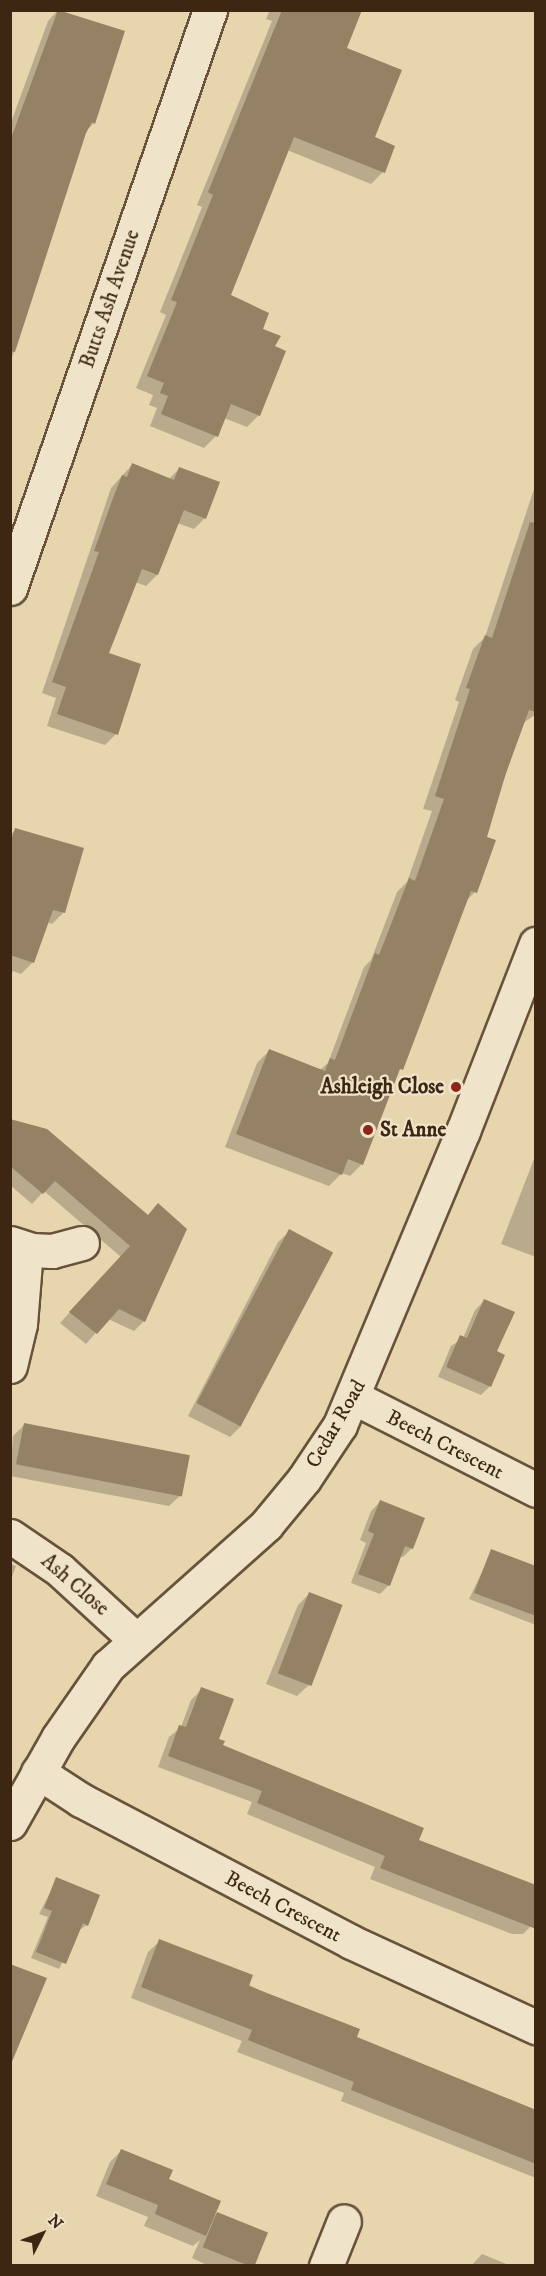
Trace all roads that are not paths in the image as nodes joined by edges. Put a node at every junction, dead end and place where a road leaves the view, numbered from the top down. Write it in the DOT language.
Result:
graph roads {
  1 [pos="210,10"];
  2 [pos="10,588"];
  3 [pos="536,944"];
  4 [pos="82,1243"];
  5 [pos="18,1246"];
  6 [pos="10,1366"];
  7 [pos="355,1398"];
  8 [pos="536,1490"];
  9 [pos="10,1536"];
  10 [pos="135,1639"];
  11 [pos="38,1772"];
  12 [pos="10,1823"];
  13 [pos="536,2027"];
  14 [pos="344,2221"];
  15 [pos="326,2265"];
  1 -- 2 [label="street, Butts Ash Avenue"];
  3 -- 7 [label="street, Cedar Road"];
  4 -- 5 [label="street"];
  5 -- 6 [label="street"];
  7 -- 8 [label="street, Beech Crescent"];
  7 -- 10 [label="street, Cedar Road"];
  9 -- 10 [label="street, Ash Close"];
  10 -- 11 [label="street, Cedar Road"];
  11 -- 12 [label="street, Cedar Road"];
  11 -- 13 [label="street, Beech Crescent"];
  14 -- 15 [label="street"];
}
